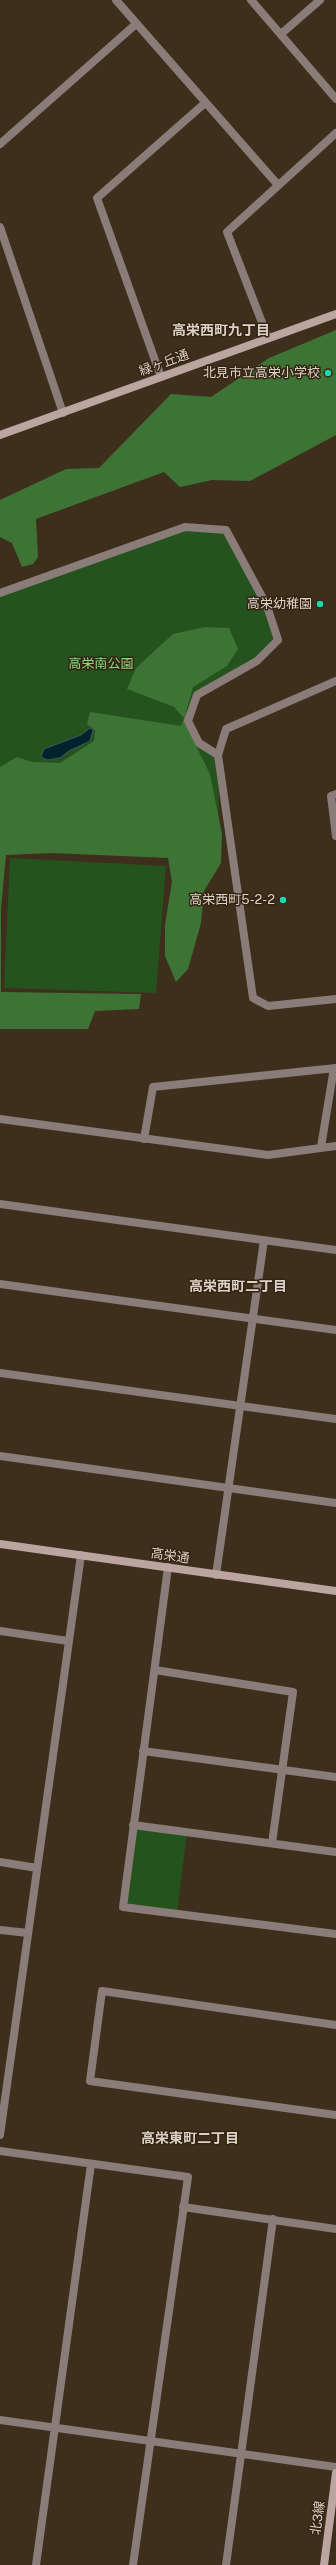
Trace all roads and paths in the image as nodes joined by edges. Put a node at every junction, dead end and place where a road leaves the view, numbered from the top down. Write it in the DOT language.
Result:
graph roads {
  1 [pos="116,0"];
  2 [pos="251,0"];
  3 [pos="320,0"];
  4 [pos="136,24"];
  5 [pos="281,34"];
  6 [pos="336,99"];
  7 [pos="205,104"];
  8 [pos="336,132"];
  9 [pos="0,144"];
  10 [pos="278,185"];
  11 [pos="0,227"];
  12 [pos="336,314"];
  13 [pos="268,338"];
  14 [pos="161,377"];
  15 [pos="63,413"];
  16 [pos="0,435"];
  17 [pos="0,593"];
  18 [pos="336,681"];
  19 [pos="218,754"];
  20 [pos="336,794"];
  21 [pos="336,836"];
  22 [pos="336,999"];
  23 [pos="335,1068"];
  24 [pos="0,1119"];
  25 [pos="144,1139"];
  26 [pos="336,1146"];
  27 [pos="322,1147"];
  28 [pos="0,1204"];
  29 [pos="264,1240"];
  30 [pos="336,1250"];
  31 [pos="0,1284"];
  32 [pos="253,1318"];
  33 [pos="336,1330"];
  34 [pos="0,1373"];
  35 [pos="241,1406"];
  36 [pos="336,1419"];
  37 [pos="0,1456"];
  38 [pos="230,1489"];
  39 [pos="336,1503"];
  40 [pos="0,1544"];
  41 [pos="81,1556"];
  42 [pos="168,1567"];
  43 [pos="216,1574"];
  44 [pos="336,1591"];
  45 [pos="0,1632"];
  46 [pos="68,1640"];
  47 [pos="155,1670"];
  48 [pos="144,1752"];
  49 [pos="281,1770"];
  50 [pos="336,1777"];
  51 [pos="133,1825"];
  52 [pos="272,1843"];
  53 [pos="336,1852"];
  54 [pos="0,1862"];
  55 [pos="37,1868"];
  56 [pos="0,1930"];
  57 [pos="28,1933"];
  58 [pos="336,1934"];
  59 [pos="336,2025"];
  60 [pos="336,2115"];
  61 [pos="0,2134"];
  62 [pos="0,2152"];
  63 [pos="90,2164"];
  64 [pos="183,2207"];
  65 [pos="273,2219"];
  66 [pos="336,2229"];
  67 [pos="0,2420"];
  68 [pos="55,2428"];
  69 [pos="151,2442"];
  70 [pos="241,2454"];
  71 [pos="336,2467"];
  72 [pos="336,2473"];
  73 [pos="36,2565"];
  74 [pos="133,2565"];
  75 [pos="226,2565"];
  76 [pos="324,2565"];
  1 -- 4 [label="street"];
  2 -- 5 [label="street"];
  3 -- 5 [label="street"];
  4 -- 7 [label="street"];
  4 -- 9 [label="street"];
  5 -- 6 [label="street"];
  7 -- 10 [label="street"];
  7 -- 14 [label="street"];
  8 -- 10 [label="street"];
  10 -- 13 [label="street"];
  11 -- 15 [label="street"];
  12 -- 13 [label="street, 緑ヶ丘通"];
  13 -- 14 [label="street, 緑ヶ丘通"];
  14 -- 15 [label="street, 緑ヶ丘通"];
  15 -- 16 [label="street, 緑ヶ丘通"];
  17 -- 19 [label="street"];
  18 -- 19 [label="street"];
  19 -- 22 [label="street"];
  20 -- 21 [label="street"];
  23 -- 25 [label="street"];
  23 -- 27 [label="street"];
  24 -- 25 [label="street"];
  25 -- 27 [label="street"];
  26 -- 27 [label="street"];
  28 -- 29 [label="street"];
  29 -- 30 [label="street"];
  29 -- 32 [label="street"];
  31 -- 32 [label="street"];
  32 -- 33 [label="street"];
  32 -- 35 [label="street"];
  34 -- 35 [label="street"];
  35 -- 36 [label="street"];
  35 -- 38 [label="street"];
  37 -- 38 [label="street"];
  38 -- 39 [label="street"];
  38 -- 43 [label="street"];
  40 -- 41 [label="street, 高栄通"];
  41 -- 42 [label="street, 高栄通"];
  41 -- 46 [label="street"];
  42 -- 43 [label="street, 高栄通"];
  42 -- 47 [label="street"];
  43 -- 44 [label="street, 高栄通"];
  45 -- 46 [label="street"];
  46 -- 55 [label="street"];
  47 -- 48 [label="street"];
  47 -- 49 [label="street"];
  48 -- 49 [label="street"];
  48 -- 51 [label="street"];
  49 -- 50 [label="street"];
  49 -- 52 [label="street"];
  51 -- 52 [label="street"];
  51 -- 58 [label="street"];
  52 -- 53 [label="street"];
  54 -- 55 [label="street"];
  55 -- 57 [label="street"];
  56 -- 57 [label="street"];
  57 -- 61 [label="street"];
  59 -- 60 [label="street"];
  62 -- 63 [label="street"];
  63 -- 64 [label="street"];
  63 -- 68 [label="street"];
  64 -- 65 [label="street"];
  64 -- 69 [label="street"];
  65 -- 66 [label="street"];
  65 -- 70 [label="street"];
  67 -- 68 [label="street"];
  68 -- 69 [label="street"];
  68 -- 73 [label="street"];
  69 -- 70 [label="street"];
  69 -- 74 [label="street"];
  70 -- 71 [label="street"];
  70 -- 75 [label="street"];
  72 -- 76 [label="street, 北3線"];
}
